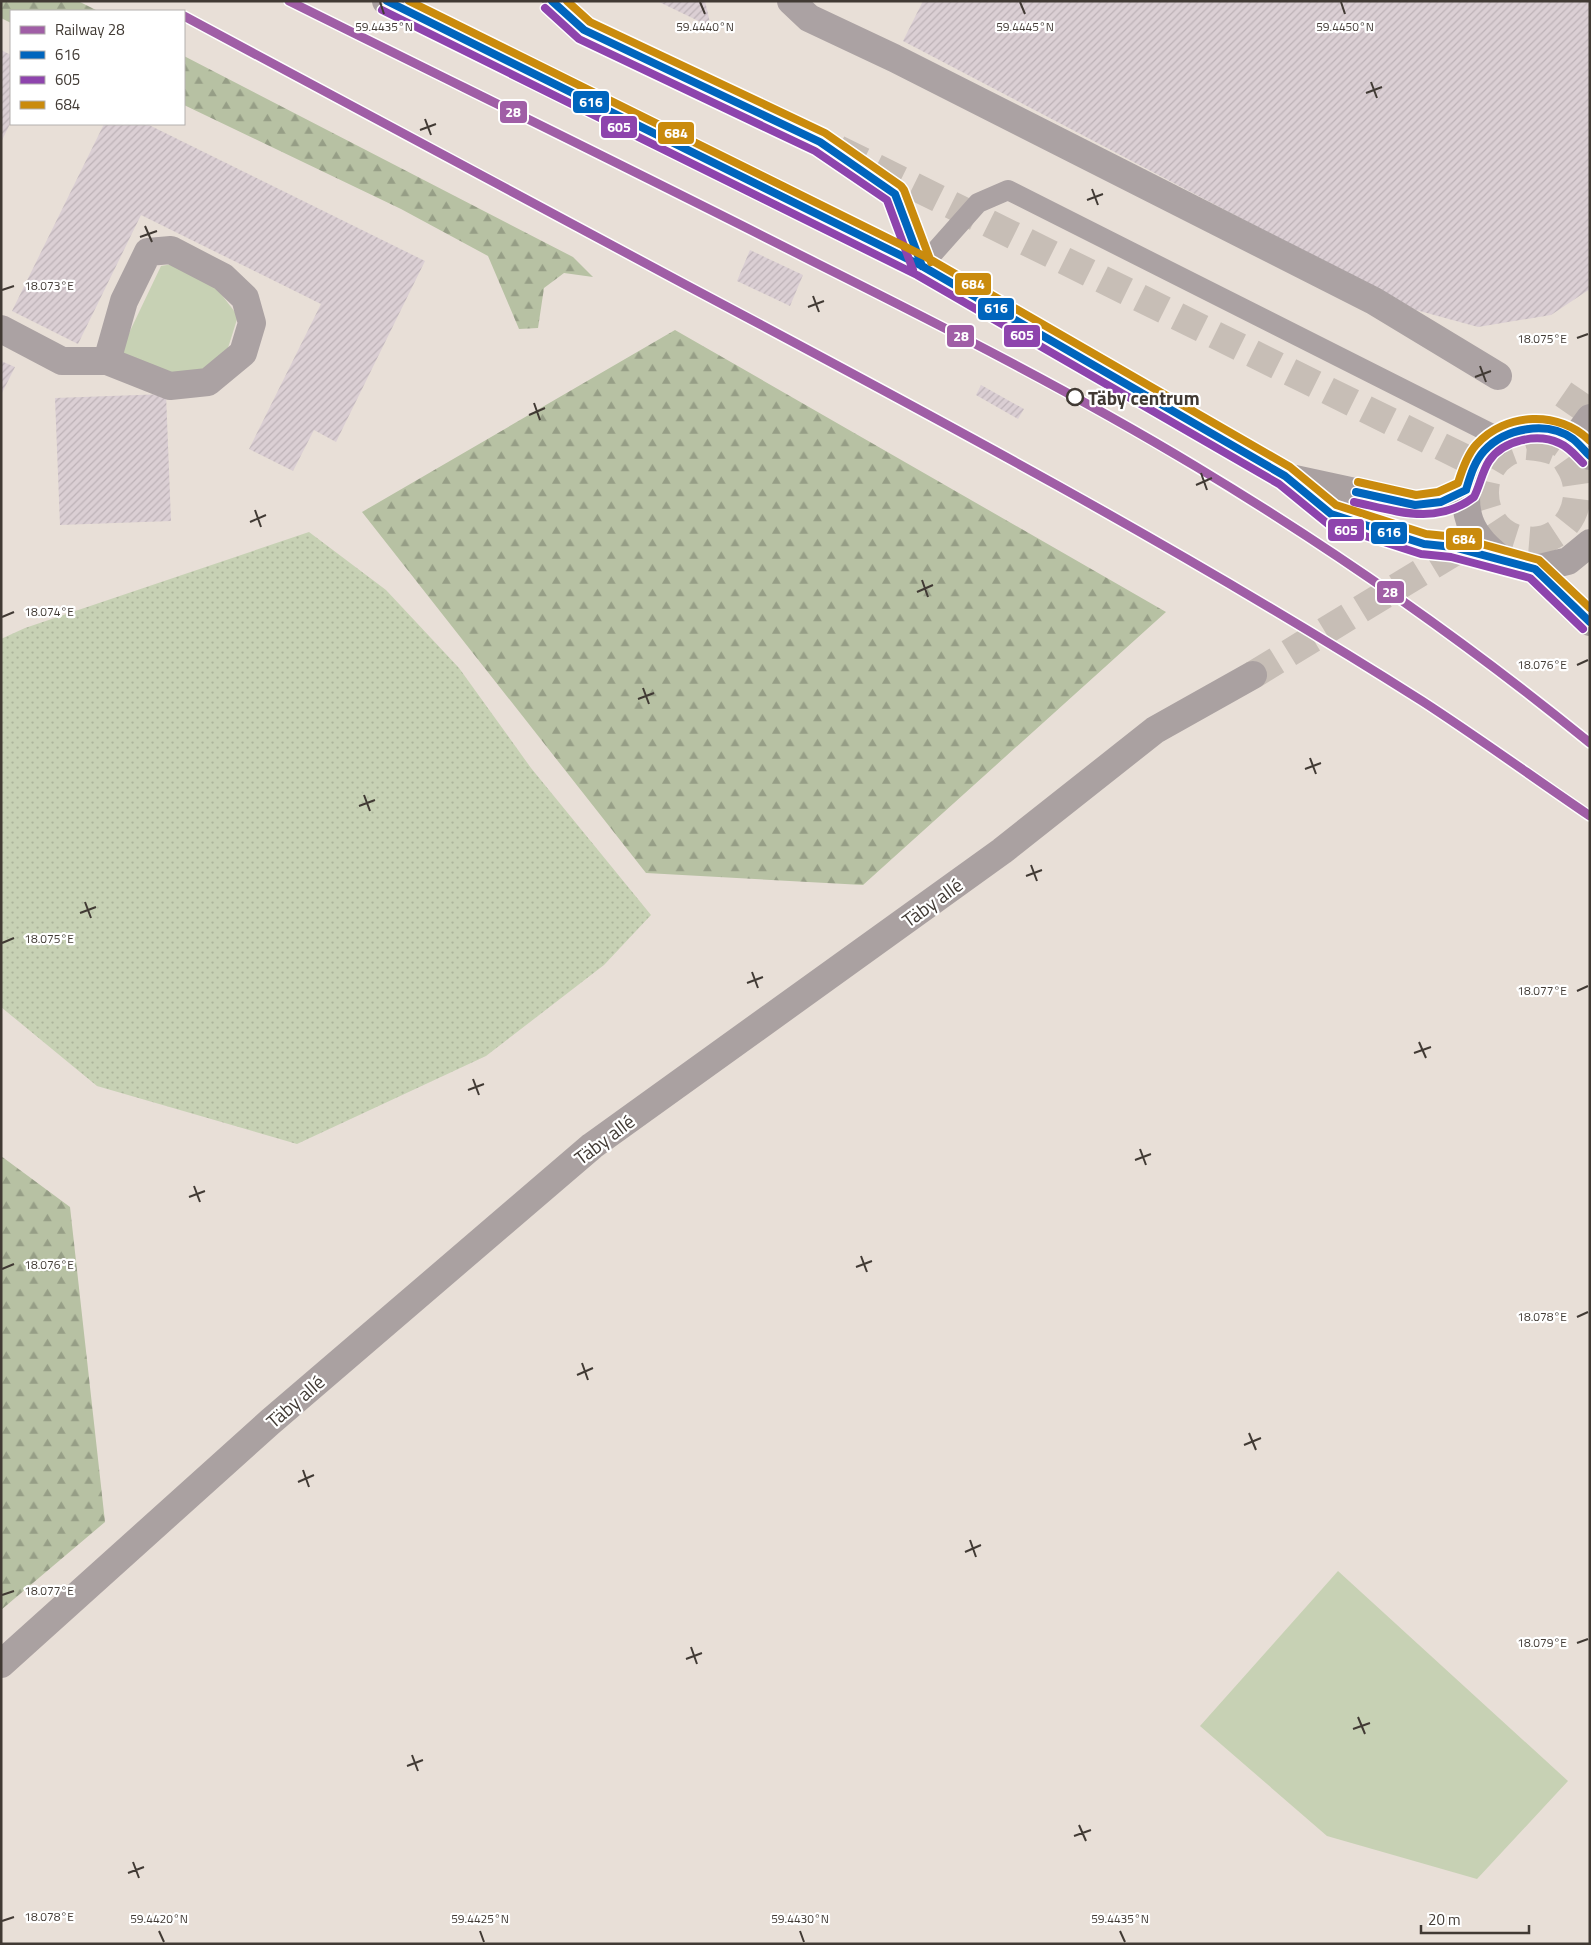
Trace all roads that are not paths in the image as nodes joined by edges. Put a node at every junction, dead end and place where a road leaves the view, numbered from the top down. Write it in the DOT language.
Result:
graph roads {
  1 [pos="386,1"];
  2 [pos="552,1"];
  3 [pos="791,1"];
  4 [pos="922,266"];
  5 [pos="1,329"];
  6 [pos="108,361"];
  7 [pos="1498,376"];
  8 [pos="1590,418"];
  9 [pos="1500,438"];
  10 [pos="1582,448"];
  11 [pos="1285,476"];
  12 [pos="1466,490"];
  13 [pos="1590,543"];
  14 [pos="1502,560"];
  15 [pos="1535,569"];
  16 [pos="1590,622"];
  17 [pos="1253,675"];
  18 [pos="1,1664"];
  1 -- 4 [label="street"];
  2 -- 4 [label="lane"];
  3 -- 7 [label="street"];
  4 -- 9 [label="lane"];
  4 -- 11 [label="street"];
  5 -- 6 [label="street"];
  6 -- 6 [label="street"];
  8 -- 10 [label="street"];
  9 -- 10 [label="street"];
  9 -- 12 [label="street"];
  11 -- 12 [label="street"];
  11 -- 14 [label="street"];
  12 -- 14 [label="street"];
  13 -- 15 [label="street"];
  14 -- 15 [label="street"];
  15 -- 16 [label="street"];
  17 -- 18 [label="street, Täby allé"];
}
